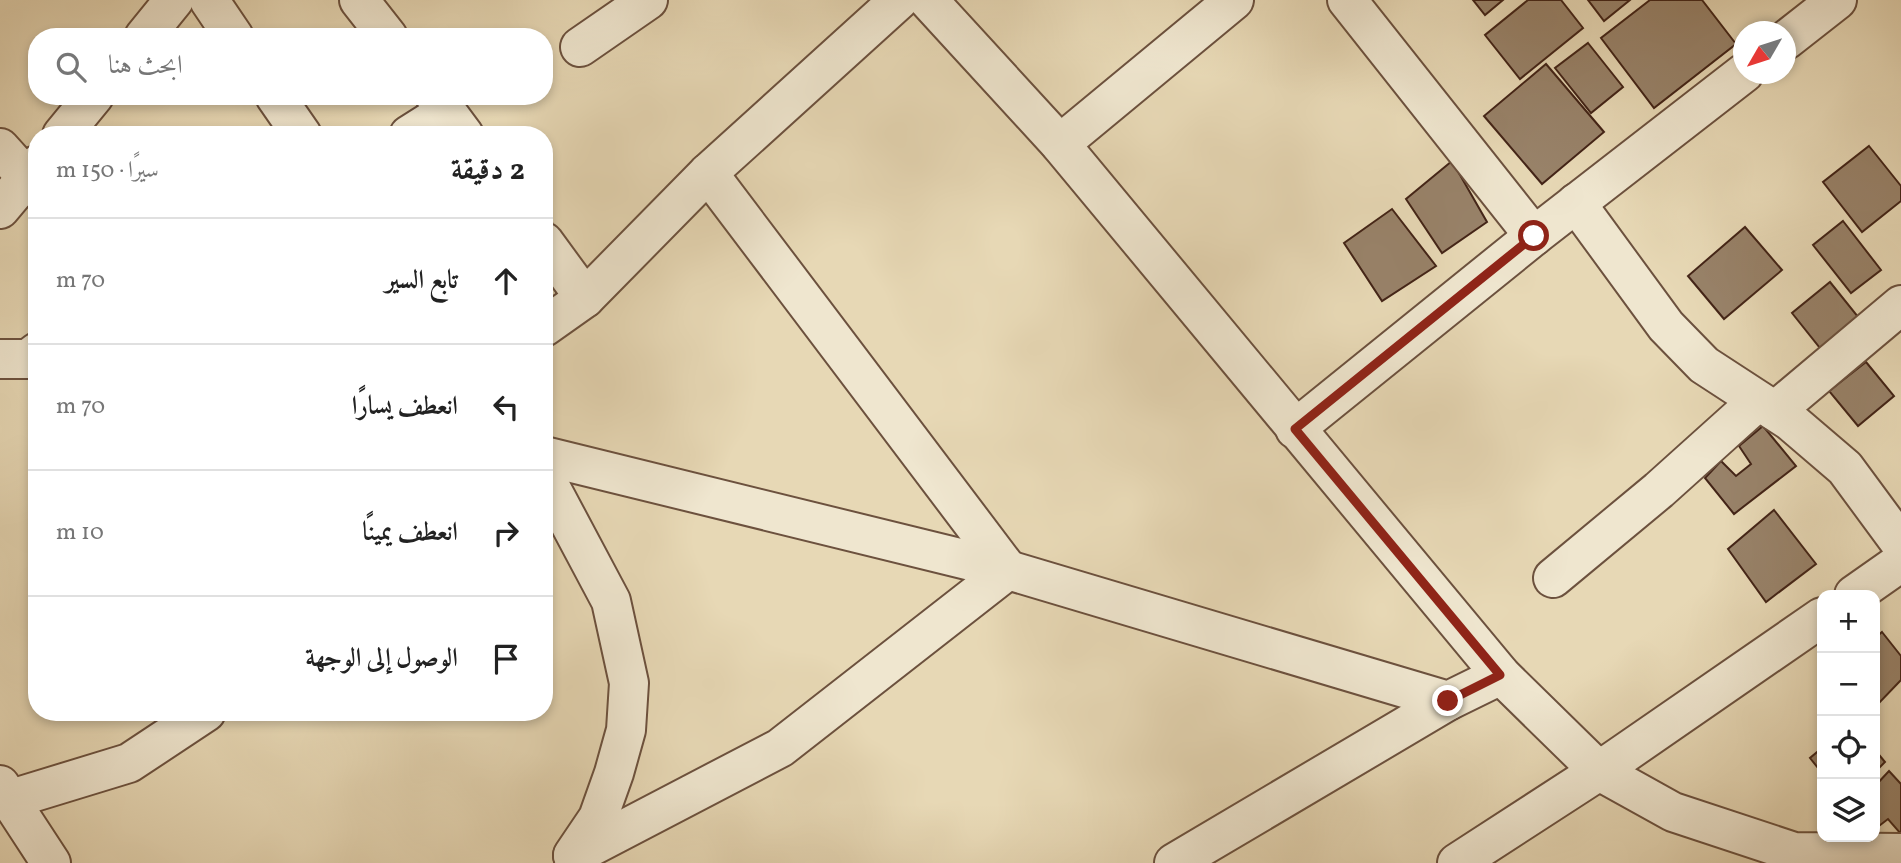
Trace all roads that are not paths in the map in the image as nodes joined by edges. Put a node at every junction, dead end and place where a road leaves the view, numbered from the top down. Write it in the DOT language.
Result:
graph roads {
  1 [pos="174,0"];
  2 [pos="209,0"];
  3 [pos="359,0"];
  4 [pos="648,0"];
  5 [pos="899,0"];
  6 [pos="928,0"];
  7 [pos="1234,0"];
  8 [pos="1347,0"];
  9 [pos="1837,0"];
  10 [pos="151,28"];
  11 [pos="228,28"];
  12 [pos="381,28"];
  13 [pos="1796,32"];
  14 [pos="580,47"];
  15 [pos="1733,82"];
  16 [pos="87,105"];
  17 [pos="281,105"];
  18 [pos="449,114"];
  19 [pos="69,126"];
  20 [pos="296,126"];
  21 [pos="426,126"];
  22 [pos="1060,144"];
  23 [pos="0,148"];
  24 [pos="28,171"];
  25 [pos="708,173"];
  26 [pos="28,182"];
  27 [pos="1576,203"];
  28 [pos="0,209"];
  29 [pos="1534,236"];
  30 [pos="553,254"];
  31 [pos="585,298"];
  32 [pos="1901,305"];
  33 [pos="553,321"];
  34 [pos="0,359"];
  35 [pos="28,359"];
  36 [pos="1767,406"];
  37 [pos="1295,429"];
  38 [pos="553,458"];
  39 [pos="553,492"];
  40 [pos="1901,544"];
  41 [pos="1901,562"];
  42 [pos="1008,570"];
  43 [pos="1553,578"];
  44 [pos="1861,590"];
  45 [pos="1817,620"];
  46 [pos="1500,675"];
  47 [pos="1448,701"];
  48 [pos="192,721"];
  49 [pos="1599,771"];
  50 [pos="4,793"];
  51 [pos="1901,853"];
  52 [pos="574,860"];
  53 [pos="51,863"];
  54 [pos="1174,863"];
  55 [pos="1457,863"];
  1 -- 10 [label="street"];
  2 -- 11 [label="street"];
  3 -- 12 [label="street"];
  4 -- 14 [label="street"];
  5 -- 25 [label="street"];
  6 -- 22 [label="street"];
  7 -- 22 [label="street"];
  8 -- 29 [label="street"];
  9 -- 13 [label="street"];
  15 -- 27 [label="street"];
  16 -- 19 [label="street"];
  17 -- 20 [label="street"];
  18 -- 21 [label="street"];
  22 -- 37 [label="street"];
  23 -- 24 [label="street"];
  25 -- 31 [label="street"];
  25 -- 42 [label="street"];
  26 -- 28 [label="street"];
  27 -- 29 [label="street"];
  27 -- 36 [label="street"];
  29 -- 37 [label="street"];
  30 -- 31 [label="street"];
  31 -- 33 [label="street"];
  32 -- 36 [label="street"];
  34 -- 35 [label="street"];
  36 -- 40 [label="street"];
  36 -- 43 [label="street"];
  37 -- 46 [label="street"];
  38 -- 42 [label="street"];
  39 -- 52 [label="street"];
  41 -- 44 [label="street"];
  42 -- 47 [label="street"];
  42 -- 52 [label="street"];
  45 -- 49 [label="street"];
  46 -- 47 [label="street"];
  46 -- 49 [label="street"];
  47 -- 54 [label="street"];
  48 -- 50 [label="street"];
  49 -- 51 [label="street"];
  49 -- 55 [label="street"];
  50 -- 53 [label="street"];
}
